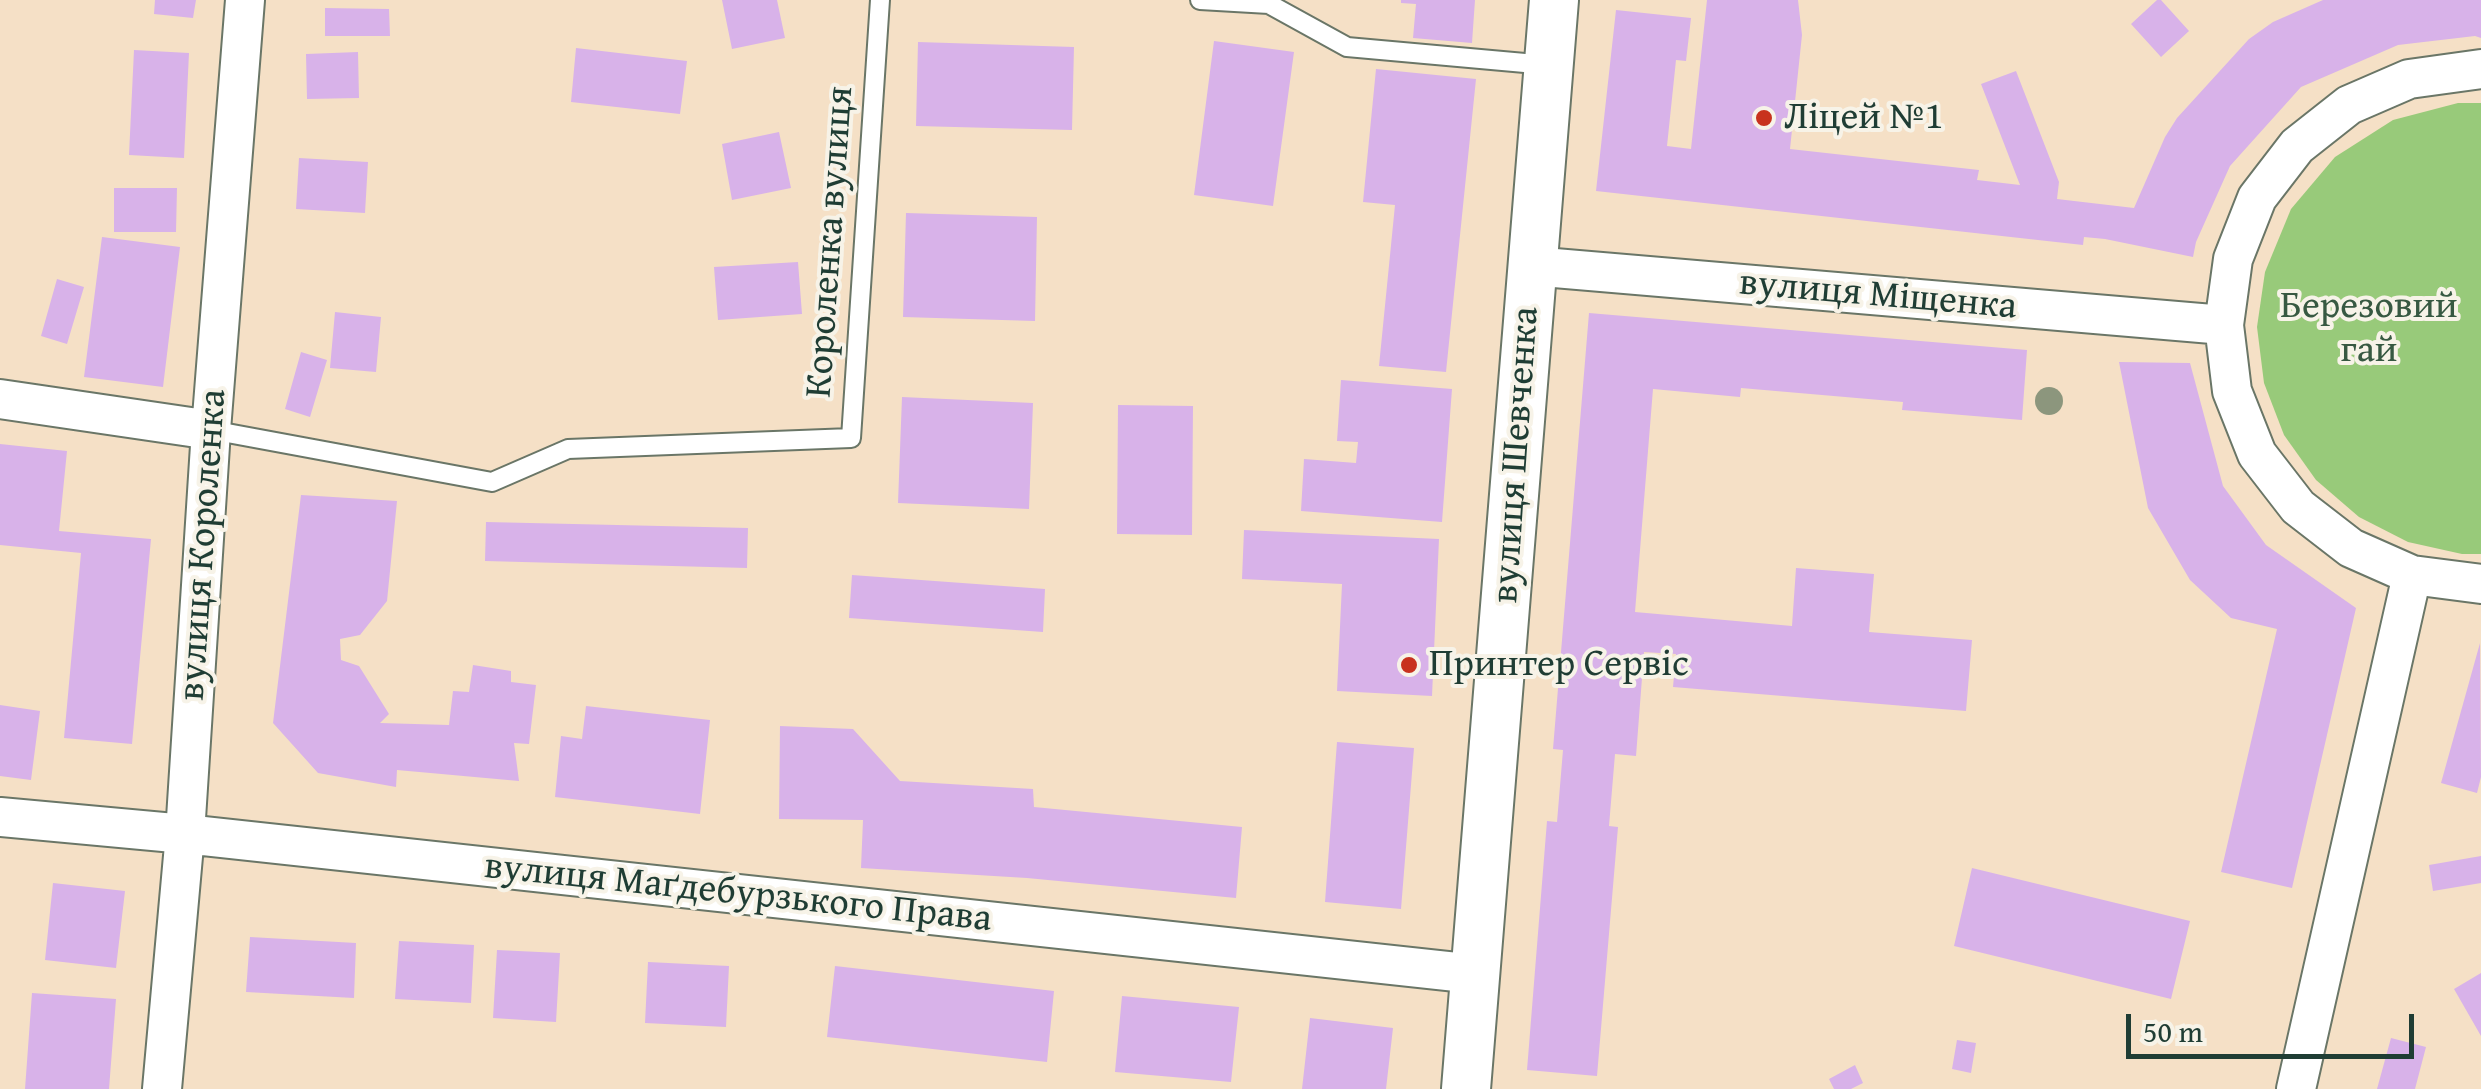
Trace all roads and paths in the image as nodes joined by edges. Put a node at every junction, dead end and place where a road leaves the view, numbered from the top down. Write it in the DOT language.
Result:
graph roads {
  1 [pos="245,0"];
  2 [pos="880,0"];
  3 [pos="1200,0"];
  4 [pos="1554,0"];
  5 [pos="1548,65"];
  6 [pos="2481,69"];
  7 [pos="1532,266"];
  8 [pos="2224,324"];
  9 [pos="0,400"];
  10 [pos="212,430"];
  11 [pos="2412,574"];
  12 [pos="2481,584"];
  13 [pos="0,817"];
  14 [pos="185,834"];
  15 [pos="1476,974"];
  16 [pos="162,1089"];
  17 [pos="1466,1089"];
  18 [pos="2296,1089"];
  1 -- 10 [label="street, вулиця Короленка"];
  2 -- 10 [label="lane, Короленка вулиця"];
  3 -- 5 [label="lane"];
  4 -- 5 [label="street, вулиця Шевченка"];
  5 -- 7 [label="street, вулиця Шевченка"];
  6 -- 8 [label="street"];
  7 -- 8 [label="street, вулиця Міщенка"];
  7 -- 15 [label="street, вулиця Шевченка"];
  8 -- 11 [label="street"];
  9 -- 10 [label="street"];
  10 -- 14 [label="street, вулиця Короленка"];
  11 -- 12 [label="street"];
  11 -- 18 [label="street"];
  13 -- 14 [label="street, вулиця Маґдебурзького Права"];
  14 -- 15 [label="street, вулиця Маґдебурзького Права"];
  14 -- 16 [label="street, вулиця Короленка"];
  15 -- 17 [label="street, вулиця Шевченка"];
}
